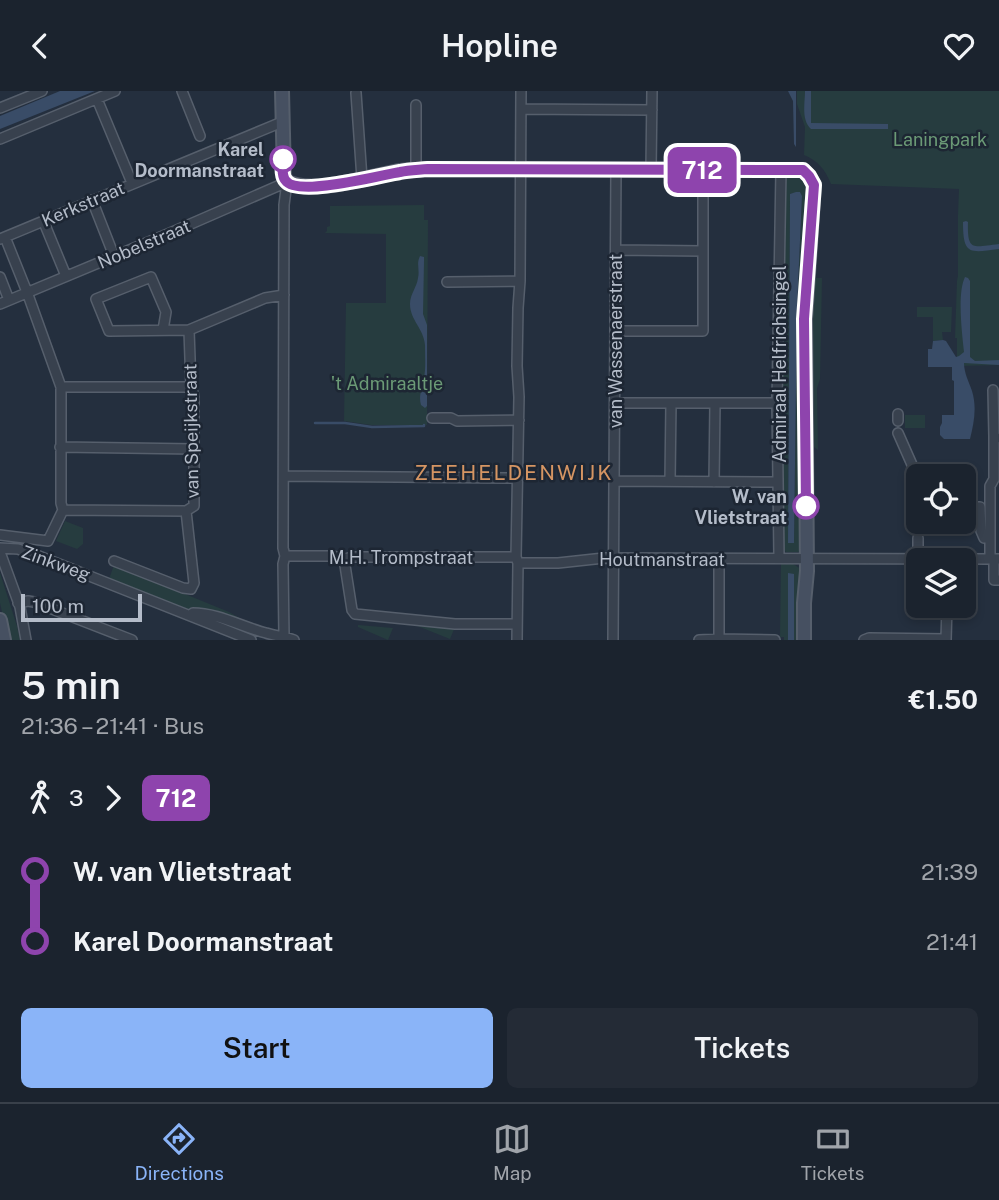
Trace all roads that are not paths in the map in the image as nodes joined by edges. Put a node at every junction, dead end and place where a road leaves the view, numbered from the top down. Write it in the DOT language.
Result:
graph roads {
  1 [pos="41,91"];
  2 [pos="115,91"];
  3 [pos="182,91"];
  4 [pos="282,91"];
  5 [pos="521,91"];
  6 [pos="652,91"];
  7 [pos="356,93"];
  8 [pos="97,99"];
  9 [pos="416,105"];
  10 [pos="0,108"];
  11 [pos="521,109"];
  12 [pos="652,110"];
  13 [pos="282,122"];
  14 [pos="200,136"];
  15 [pos="0,139"];
  16 [pos="520,169"];
  17 [pos="616,169"];
  18 [pos="651,169"];
  19 [pos="416,170"];
  20 [pos="703,170"];
  21 [pos="780,170"];
  22 [pos="362,179"];
  23 [pos="287,182"];
  24 [pos="132,183"];
  25 [pos="92,200"];
  26 [pos="46,225"];
  27 [pos="3,238"];
  28 [pos="616,250"];
  29 [pos="703,251"];
  30 [pos="114,256"];
  31 [pos="66,276"];
  32 [pos="0,277"];
  33 [pos="520,281"];
  34 [pos="447,282"];
  35 [pos="27,292"];
  36 [pos="284,295"];
  37 [pos="4,302"];
  38 [pos="189,330"];
  39 [pos="163,331"];
  40 [pos="615,331"];
  41 [pos="61,387"];
  42 [pos="191,387"];
  43 [pos="993,390"];
  44 [pos="614,403"];
  45 [pos="671,403"];
  46 [pos="715,403"];
  47 [pos="778,403"];
  48 [pos="432,418"];
  49 [pos="519,420"];
  50 [pos="898,433"];
  51 [pos="997,439"];
  52 [pos="60,447"];
  53 [pos="194,449"];
  54 [pos="912,464"];
  55 [pos="284,477"];
  56 [pos="517,478"];
  57 [pos="614,481"];
  58 [pos="670,481"];
  59 [pos="715,482"];
  60 [pos="778,482"];
  61 [pos="976,507"];
  62 [pos="63,510"];
  63 [pos="187,511"];
  64 [pos="0,535"];
  65 [pos="918,538"];
  66 [pos="984,538"];
  67 [pos="918,548"];
  68 [pos="0,550"];
  69 [pos="285,556"];
  70 [pos="779,557"];
  71 [pos="806,557"];
  72 [pos="614,558"];
  73 [pos="719,558"];
  74 [pos="906,558"];
  75 [pos="344,559"];
  76 [pos="976,559"];
  77 [pos="994,559"];
  78 [pos="517,560"];
  79 [pos="114,561"];
  80 [pos="999,580"];
  81 [pos="18,603"];
  82 [pos="188,614"];
  83 [pos="947,618"];
  84 [pos="0,620"];
  85 [pos="517,624"];
  86 [pos="284,636"];
  87 [pos="719,639"];
  88 [pos="868,639"];
  89 [pos="947,639"];
  90 [pos="4,640"];
  91 [pos="26,640"];
  92 [pos="132,640"];
  93 [pos="251,640"];
  94 [pos="294,640"];
  95 [pos="517,640"];
  96 [pos="613,640"];
  97 [pos="699,640"];
  98 [pos="775,640"];
  99 [pos="804,640"];
  1 -- 10 [label="street"];
  2 -- 8 [label="street"];
  3 -- 14 [label="street"];
  4 -- 13 [label="street"];
  5 -- 11 [label="street"];
  6 -- 12 [label="street"];
  7 -- 22 [label="street"];
  8 -- 15 [label="street"];
  8 -- 24 [label="street"];
  9 -- 19 [label="street"];
  11 -- 12 [label="street"];
  11 -- 16 [label="street"];
  12 -- 18 [label="street"];
  13 -- 23 [label="street"];
  13 -- 24 [label="street, Kerkstraat"];
  16 -- 17 [label="street"];
  16 -- 19 [label="street"];
  16 -- 33 [label="street"];
  17 -- 18 [label="street"];
  17 -- 28 [label="street, van Wassenaerstraat"];
  18 -- 20 [label="street"];
  19 -- 22 [label="street"];
  20 -- 21 [label="street"];
  20 -- 29 [label="street"];
  21 -- 47 [label="street, Admiraal Helfrichsingel"];
  21 -- 71 [label="street"];
  22 -- 23 [label="street"];
  23 -- 30 [label="street, Nobelstraat"];
  23 -- 36 [label="street"];
  24 -- 25 [label="street, Kerkstraat"];
  25 -- 27 [label="street, Kerkstraat"];
  25 -- 30 [label="street"];
  26 -- 31 [label="street"];
  27 -- 35 [label="street"];
  28 -- 29 [label="street"];
  28 -- 40 [label="street, van Wassenaerstraat"];
  29 -- 40 [label="street"];
  30 -- 31 [label="street, Nobelstraat"];
  31 -- 35 [label="street, Nobelstraat"];
  32 -- 37 [label="street"];
  33 -- 34 [label="street"];
  33 -- 49 [label="street"];
  35 -- 37 [label="street, Nobelstraat"];
  35 -- 41 [label="street"];
  36 -- 38 [label="street"];
  36 -- 55 [label="street"];
  38 -- 39 [label="street"];
  38 -- 42 [label="street, van Speijkstraat"];
  39 -- 39 [label="street"];
  40 -- 44 [label="street, van Wassenaerstraat"];
  41 -- 42 [label="street"];
  41 -- 52 [label="street"];
  42 -- 53 [label="street, van Speijkstraat"];
  43 -- 51 [label="street"];
  44 -- 45 [label="street"];
  44 -- 57 [label="street, van Wassenaerstraat"];
  45 -- 46 [label="street"];
  45 -- 58 [label="street"];
  46 -- 47 [label="street"];
  46 -- 59 [label="street"];
  47 -- 60 [label="street, Admiraal Helfrichsingel"];
  48 -- 49 [label="street"];
  49 -- 56 [label="street"];
  50 -- 54 [label="street"];
  51 -- 77 [label="street"];
  52 -- 53 [label="street"];
  52 -- 62 [label="street"];
  53 -- 63 [label="street, van Speijkstraat"];
  55 -- 56 [label="street"];
  55 -- 69 [label="street"];
  56 -- 78 [label="street"];
  57 -- 58 [label="street"];
  57 -- 72 [label="street, van Wassenaerstraat"];
  58 -- 59 [label="street"];
  59 -- 60 [label="street"];
  60 -- 70 [label="street, Admiraal Helfrichsingel"];
  61 -- 66 [label="street"];
  62 -- 63 [label="street"];
  62 -- 64 [label="street"];
  63 -- 79 [label="street, van Speijkstraat"];
  65 -- 67 [label="street"];
  68 -- 81 [label="street"];
  68 -- 82 [label="street, Zinkweg"];
  69 -- 75 [label="street, M.H. Trompstraat"];
  69 -- 86 [label="street"];
  70 -- 71 [label="street, Houtmanstraat"];
  70 -- 73 [label="street, Houtmanstraat"];
  71 -- 74 [label="street, Houtmanstraat"];
  71 -- 99 [label="street"];
  72 -- 73 [label="street, Houtmanstraat"];
  72 -- 78 [label="street, Houtmanstraat"];
  72 -- 96 [label="street, van Wassenaerstraat"];
  73 -- 87 [label="street"];
  75 -- 78 [label="street, M.H. Trompstraat"];
  75 -- 85 [label="street"];
  76 -- 77 [label="street, Houtmanstraat"];
  77 -- 80 [label="street"];
  78 -- 85 [label="street"];
  81 -- 91 [label="street"];
  81 -- 92 [label="street"];
  82 -- 86 [label="street, Zinkweg"];
  82 -- 93 [label="street, Zinkweg"];
  83 -- 89 [label="street"];
  84 -- 90 [label="street"];
  85 -- 95 [label="street"];
  86 -- 94 [label="street, Zinkweg"];
  87 -- 97 [label="street"];
  87 -- 98 [label="street"];
  88 -- 89 [label="street"];
}
